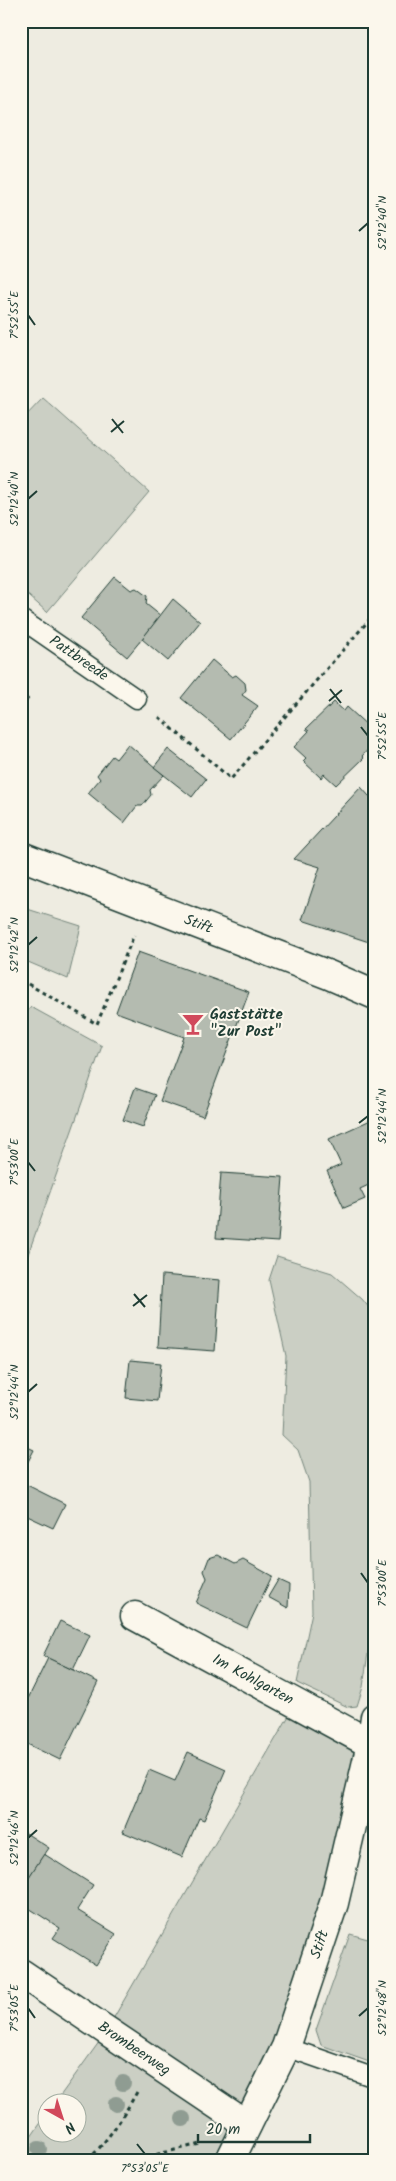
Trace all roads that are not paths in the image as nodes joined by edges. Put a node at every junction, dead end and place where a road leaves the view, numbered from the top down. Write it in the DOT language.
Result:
graph roads {
  1 [pos="21,618"];
  2 [pos="137,699"];
  3 [pos="21,856"];
  4 [pos="375,996"];
  5 [pos="135,1616"];
  6 [pos="375,1717"];
  7 [pos="370,1744"];
  8 [pos="21,1973"];
  9 [pos="286,2047"];
  10 [pos="375,2078"];
  11 [pos="247,2125"];
  12 [pos="230,2160"];
  1 -- 2 [label="lane, Pattbreede"];
  3 -- 4 [label="street, Stift"];
  5 -- 7 [label="street, Im Kohlgarten"];
  6 -- 7 [label="street, Stift"];
  7 -- 9 [label="street, Stift"];
  8 -- 11 [label="street, Brombeerweg"];
  9 -- 10 [label="lane"];
  9 -- 11 [label="street, Stift"];
  11 -- 12 [label="street, Stift"];
}
